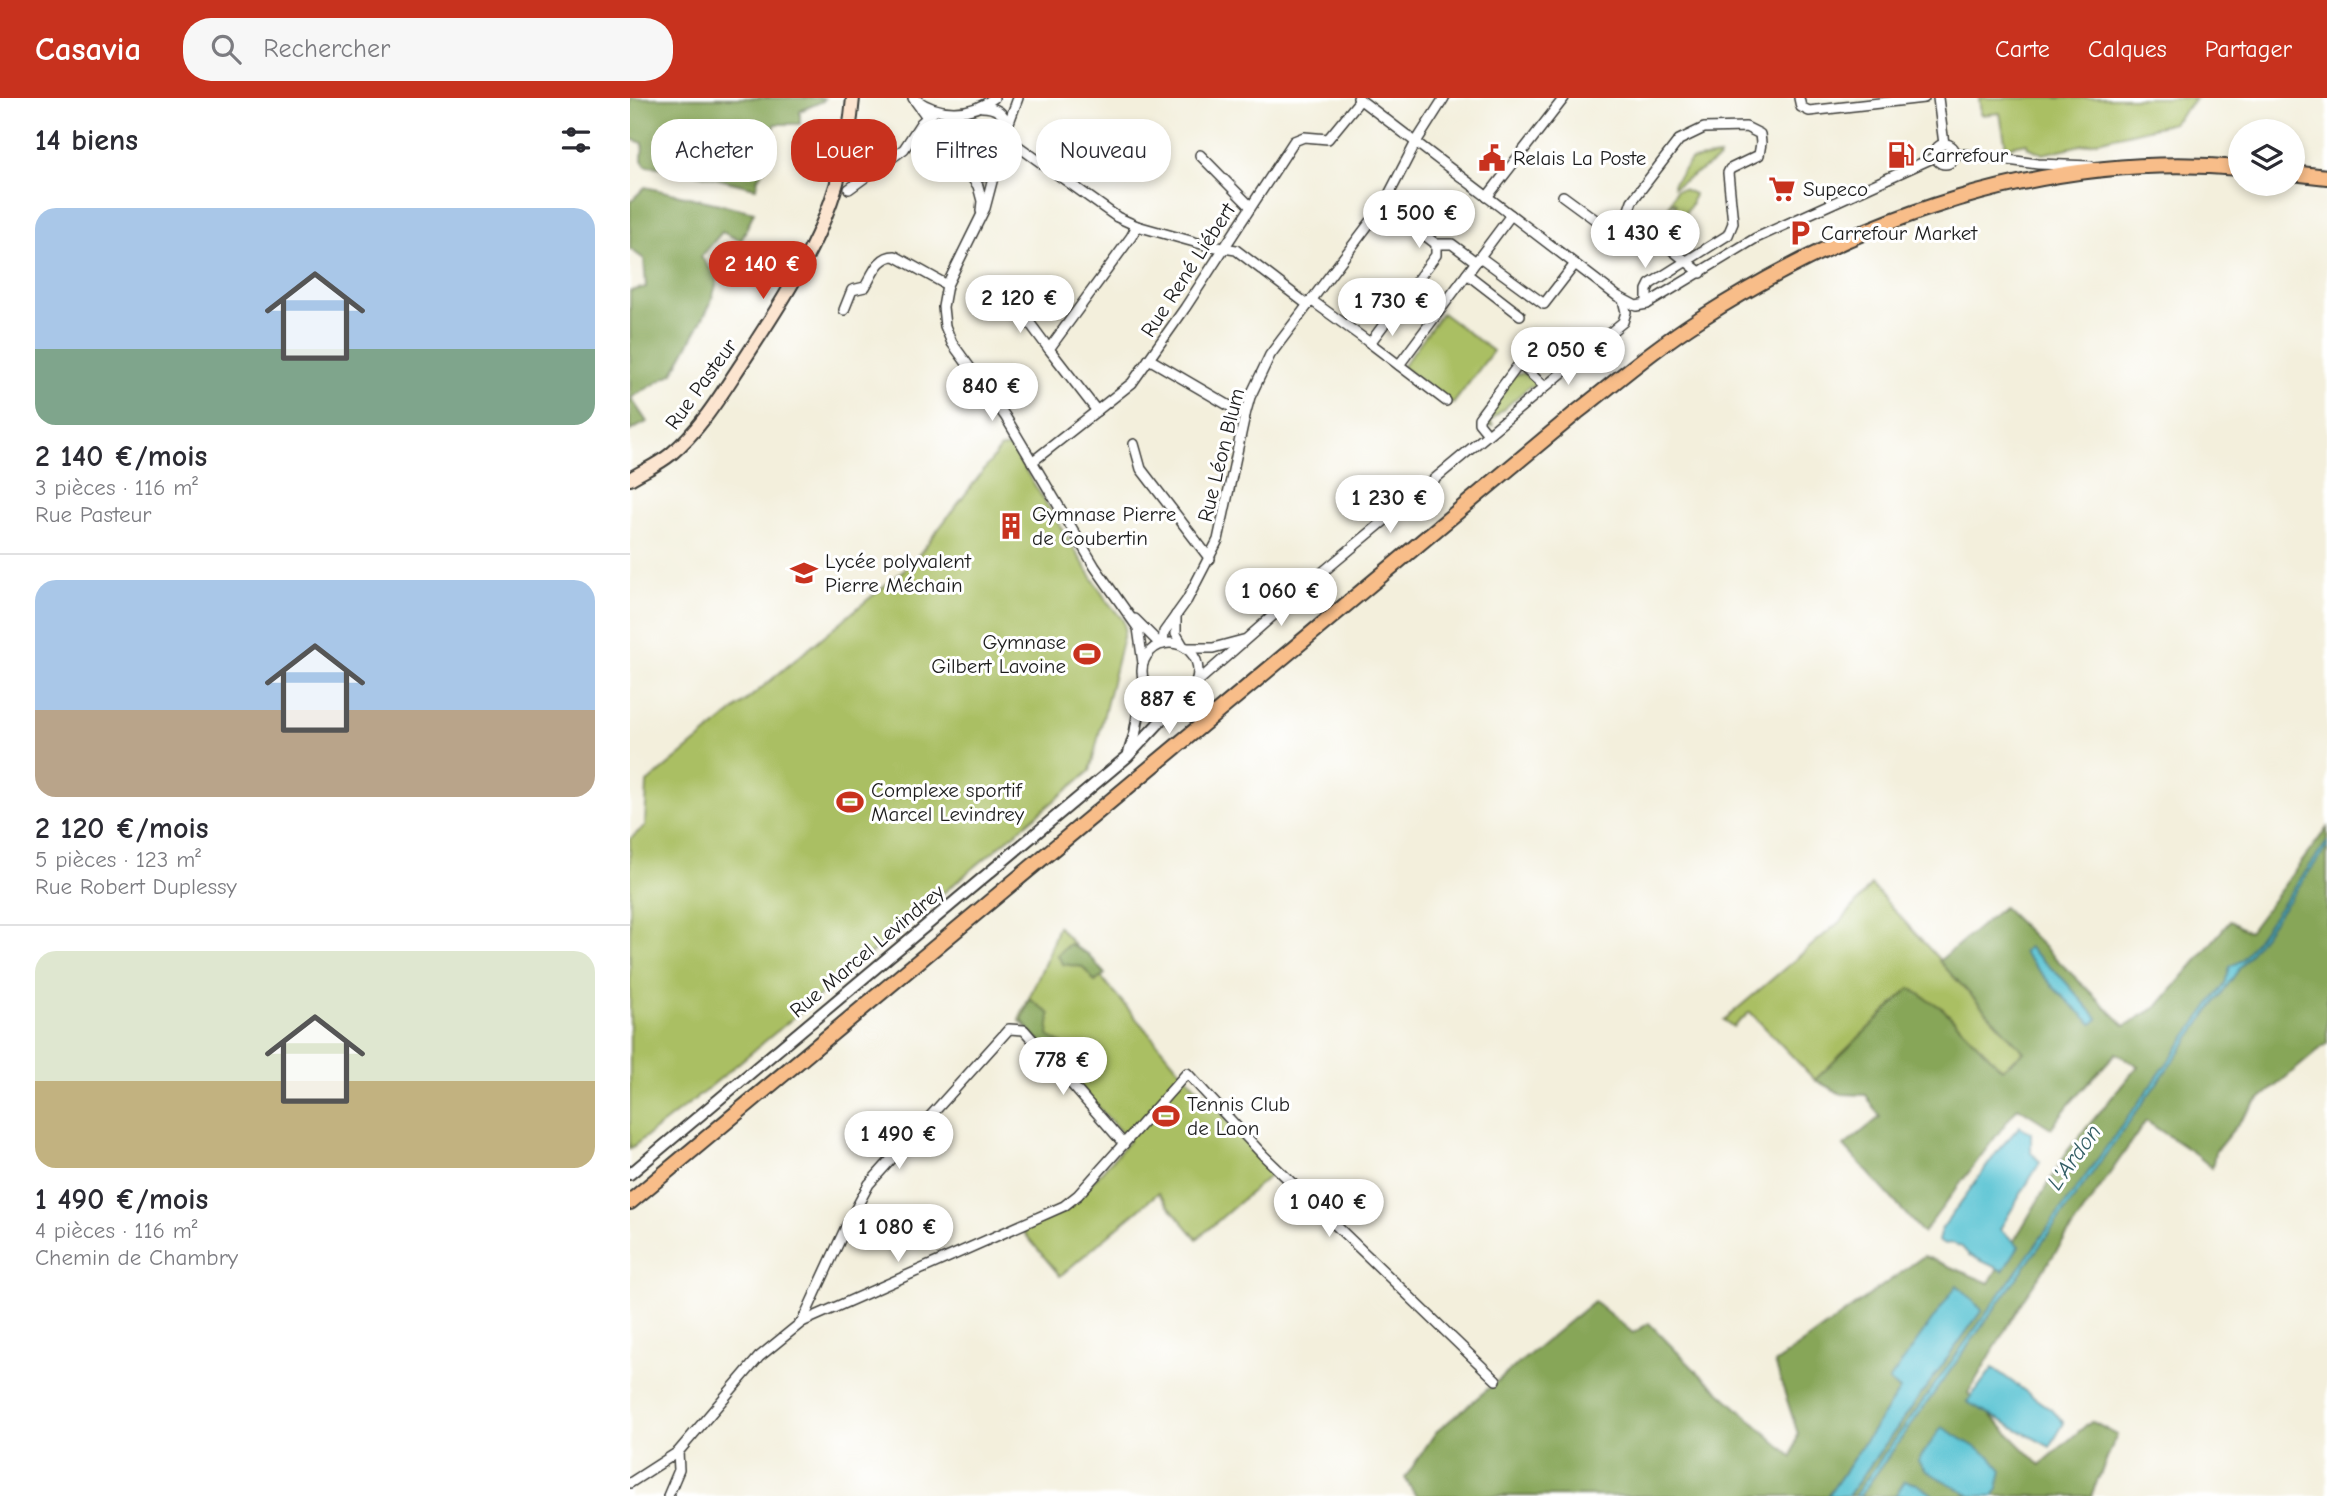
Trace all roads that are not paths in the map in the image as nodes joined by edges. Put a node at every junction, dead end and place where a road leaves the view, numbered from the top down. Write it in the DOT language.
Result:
graph roads {
  1 [pos="853,98"];
  2 [pos="914,98"];
  3 [pos="994,98"];
  4 [pos="1017,98"];
  5 [pos="1444,98"];
  6 [pos="1564,98"];
  7 [pos="1799,98"];
  8 [pos="1924,98"];
  9 [pos="1938,98"];
  10 [pos="1359,99"];
  11 [pos="1893,100"];
  12 [pos="982,107"];
  13 [pos="936,110"];
  14 [pos="926,118"];
  15 [pos="1005,119"];
  16 [pos="1009,119"];
  17 [pos="1416,142"];
  18 [pos="1944,144"];
  19 [pos="1022,149"];
  20 [pos="1955,153"];
  21 [pos="1200,155"];
  22 [pos="1935,156"];
  23 [pos="2134,167"];
  24 [pos="2228,167"];
  25 [pos="2305,174"];
  26 [pos="2327,177"];
  27 [pos="973,182"];
  28 [pos="993,182"];
  29 [pos="849,189"];
  30 [pos="1563,196"];
  31 [pos="1487,197"];
  32 [pos="1384,204"];
  33 [pos="1250,206"];
  34 [pos="1511,215"];
  35 [pos="1628,215"];
  36 [pos="979,217"];
  37 [pos="1137,226"];
  38 [pos="1436,244"];
  39 [pos="1224,248"];
  40 [pos="1478,259"];
  41 [pos="1687,261"];
  42 [pos="1575,264"];
  43 [pos="1701,273"];
  44 [pos="1467,274"];
  45 [pos="947,285"];
  46 [pos="1623,300"];
  47 [pos="1309,302"];
  48 [pos="1647,304"];
  49 [pos="1029,307"];
  50 [pos="844,310"];
  51 [pos="1520,315"];
  52 [pos="1370,343"];
  53 [pos="1049,349"];
  54 [pos="1150,359"];
  55 [pos="1399,365"];
  56 [pos="1545,387"];
  57 [pos="1446,401"];
  58 [pos="1097,411"];
  59 [pos="1245,415"];
  60 [pos="1488,434"];
  61 [pos="1134,444"];
  62 [pos="1032,461"];
  63 [pos="630,479"];
  64 [pos="1210,559"];
  65 [pos="1176,615"];
  66 [pos="1131,616"];
  67 [pos="1145,627"];
  68 [pos="1245,640"];
  69 [pos="1162,644"];
  70 [pos="1185,647"];
  71 [pos="1143,663"];
  72 [pos="1144,681"];
  73 [pos="1195,684"];
  74 [pos="1185,695"];
  75 [pos="1128,757"];
  76 [pos="1124,1144"];
  77 [pos="630,1174"];
  78 [pos="630,1202"];
  79 [pos="802,1322"];
  80 [pos="1496,1380"];
  81 [pos="678,1452"];
  82 [pos="630,1483"];
  83 [pos="668,1496"];
  1 -- 63 [label="main road, Rue Pasteur"];
  2 -- 13 [label="street"];
  2 -- 14 [label="street"];
  3 -- 12 [label="street"];
  4 -- 16 [label="street"];
  5 -- 17 [label="street, Rue Léon Blum"];
  6 -- 31 [label="street"];
  7 -- 11 [label="street"];
  8 -- 11 [label="street"];
  9 -- 18 [label="street"];
  10 -- 17 [label="street"];
  10 -- 33 [label="street, Rue René Liébert"];
  12 -- 13 [label="street"];
  12 -- 15 [label="street"];
  13 -- 14 [label="street"];
  14 -- 29 [label="street"];
  17 -- 31 [label="street"];
  17 -- 32 [label="street, Rue Léon Blum"];
  18 -- 20 [label="street"];
  18 -- 22 [label="street"];
  19 -- 37 [label="street"];
  20 -- 22 [label="street"];
  20 -- 23 [label="street"];
  21 -- 33 [label="street"];
  22 -- 43 [label="street"];
  23 -- 24 [label="main road"];
  23 -- 78 [label="main road"];
  25 -- 26 [label="main road"];
  27 -- 36 [label="street"];
  28 -- 36 [label="street"];
  30 -- 35 [label="street"];
  31 -- 34 [label="street"];
  32 -- 38 [label="street"];
  32 -- 47 [label="street, Rue Léon Blum"];
  33 -- 39 [label="street, Rue René Liébert"];
  34 -- 40 [label="street"];
  34 -- 42 [label="street"];
  35 -- 41 [label="street"];
  35 -- 41 [label="street"];
  36 -- 45 [label="street"];
  37 -- 39 [label="street"];
  37 -- 53 [label="street"];
  38 -- 40 [label="street"];
  38 -- 52 [label="street"];
  39 -- 47 [label="street"];
  39 -- 54 [label="street, Rue René Liébert"];
  40 -- 42 [label="street"];
  40 -- 44 [label="street"];
  41 -- 43 [label="street"];
  41 -- 48 [label="street"];
  42 -- 46 [label="street"];
  43 -- 48 [label="street"];
  44 -- 51 [label="street"];
  44 -- 55 [label="street"];
  45 -- 50 [label="street"];
  45 -- 62 [label="street"];
  46 -- 48 [label="street"];
  46 -- 56 [label="street"];
  47 -- 52 [label="street"];
  47 -- 59 [label="street, Rue Léon Blum"];
  49 -- 53 [label="street"];
  52 -- 55 [label="street"];
  53 -- 58 [label="street"];
  54 -- 58 [label="street, Rue René Liébert"];
  54 -- 59 [label="street"];
  55 -- 57 [label="street"];
  56 -- 60 [label="street"];
  56 -- 60 [label="street"];
  58 -- 62 [label="street, Rue René Liébert"];
  59 -- 64 [label="street, Rue Léon Blum"];
  60 -- 68 [label="street"];
  61 -- 64 [label="street"];
  62 -- 66 [label="street"];
  64 -- 65 [label="street, Rue Léon Blum"];
  65 -- 67 [label="street"];
  65 -- 69 [label="street, Rue Léon Blum"];
  65 -- 70 [label="street"];
  66 -- 67 [label="street"];
  66 -- 71 [label="street"];
  67 -- 69 [label="street"];
  68 -- 70 [label="street"];
  68 -- 73 [label="street"];
  69 -- 70 [label="street"];
  69 -- 71 [label="street"];
  70 -- 73 [label="street"];
  71 -- 72 [label="street"];
  72 -- 74 [label="street"];
  72 -- 75 [label="street"];
  73 -- 74 [label="street"];
  74 -- 75 [label="street, Rue Marcel Levindrey"];
  75 -- 77 [label="street, Rue Marcel Levindrey"];
  76 -- 79 [label="street"];
  76 -- 79 [label="street"];
  76 -- 80 [label="street"];
  79 -- 81 [label="street"];
  81 -- 82 [label="street"];
  81 -- 83 [label="street"];
}
